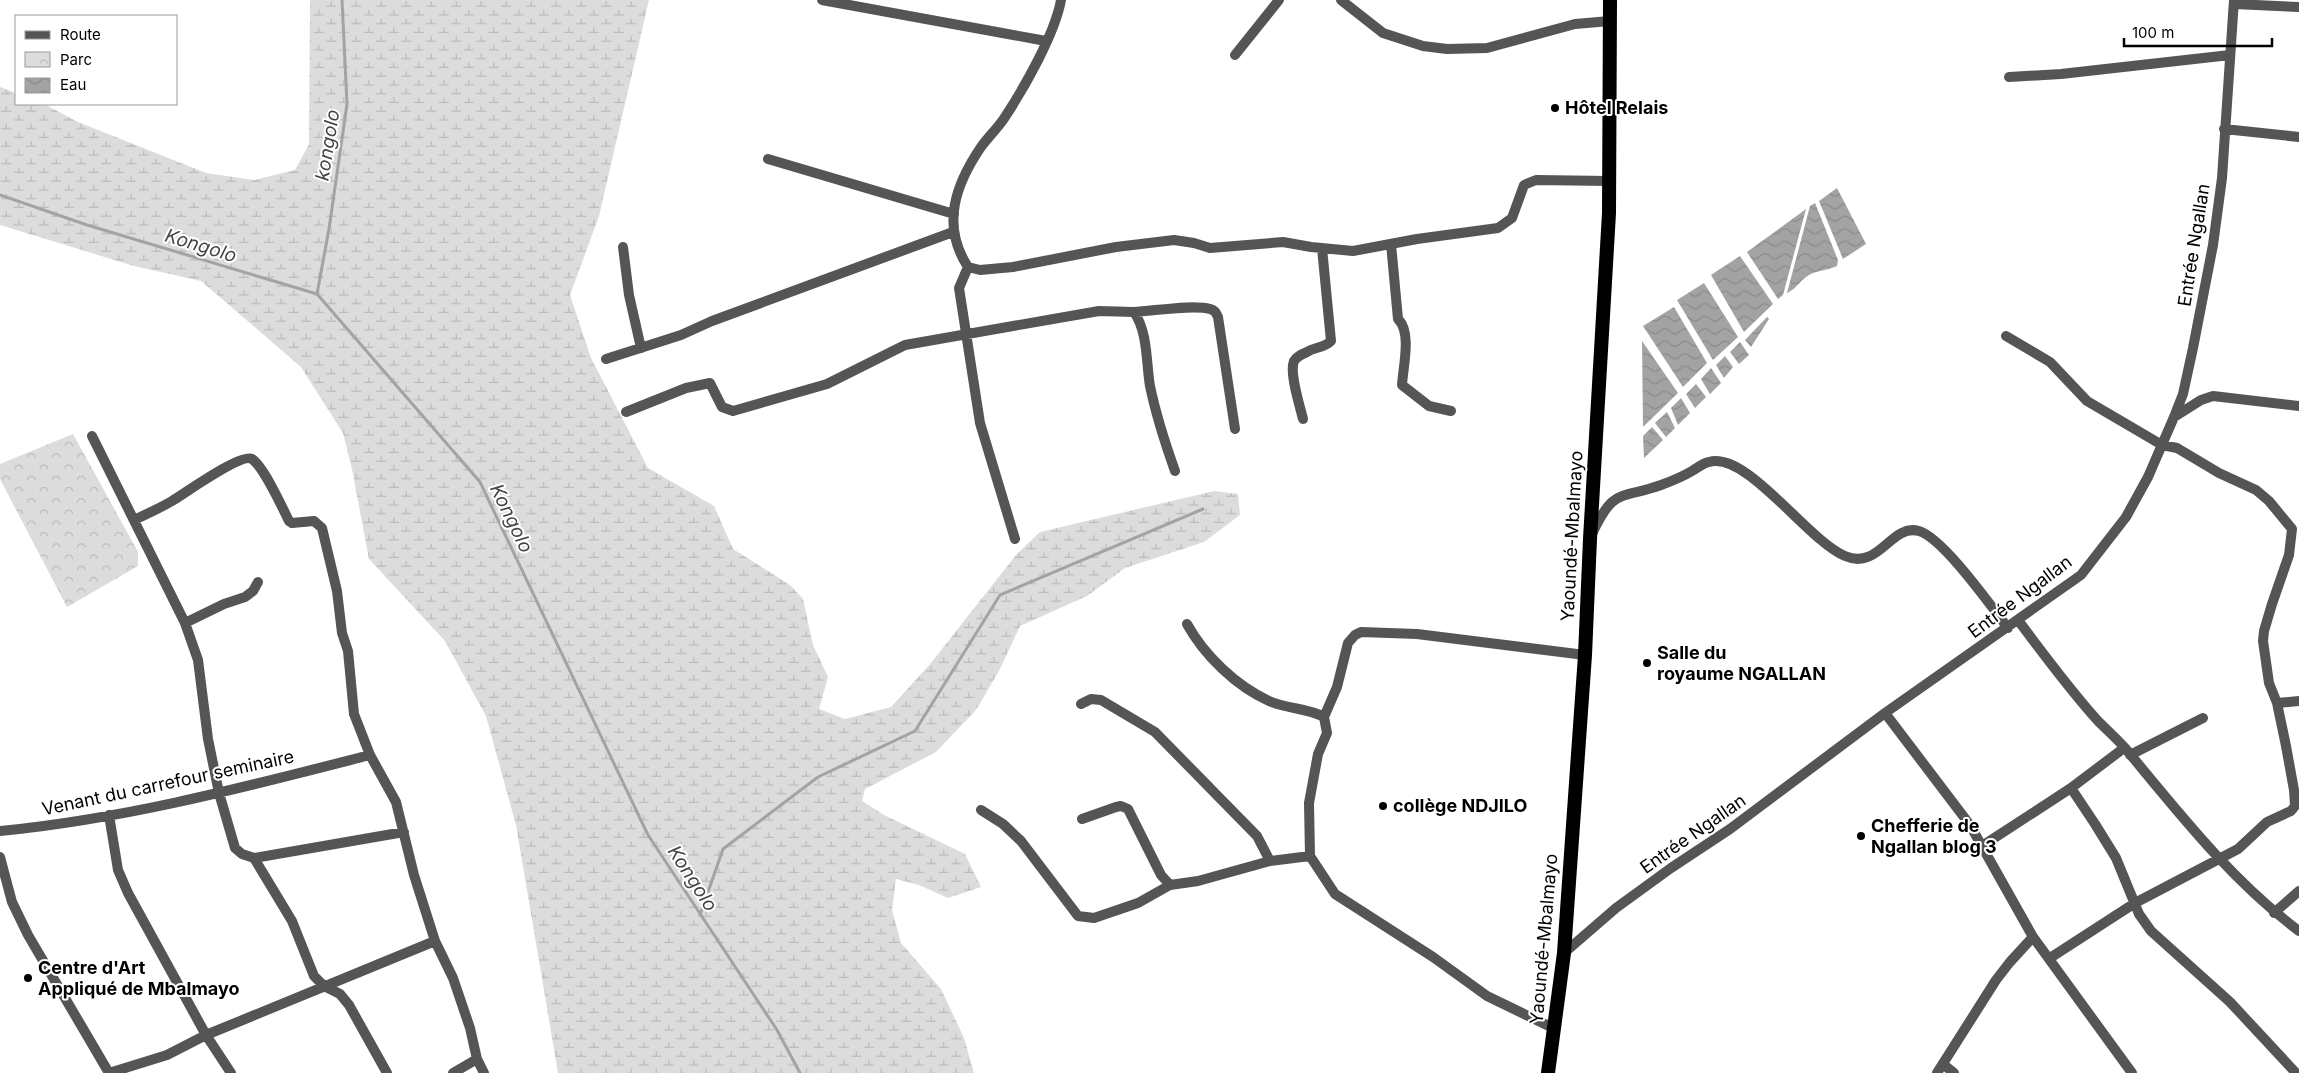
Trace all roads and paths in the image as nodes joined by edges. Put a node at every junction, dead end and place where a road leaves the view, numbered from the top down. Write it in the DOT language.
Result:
graph roads {
  1 [pos="822,0"];
  2 [pos="1061,0"];
  3 [pos="1279,0"];
  4 [pos="1341,0"];
  5 [pos="1610,0"];
  6 [pos="2234,2"];
  7 [pos="2299,7"];
  8 [pos="1610,21"];
  9 [pos="1046,41"];
  10 [pos="1235,54"];
  11 [pos="2230,55"];
  12 [pos="2009,76"];
  13 [pos="2224,129"];
  14 [pos="2299,137"];
  15 [pos="768,159"];
  16 [pos="1609,181"];
  17 [pos="954,214"];
  18 [pos="953,232"];
  19 [pos="1391,244"];
  20 [pos="623,247"];
  21 [pos="1322,248"];
  22 [pos="968,268"];
  23 [pos="1134,312"];
  24 [pos="965,333"];
  25 [pos="2006,336"];
  26 [pos="641,348"];
  27 [pos="606,359"];
  28 [pos="2299,406"];
  29 [pos="1451,411"];
  30 [pos="626,412"];
  31 [pos="2174,417"];
  32 [pos="1303,419"];
  33 [pos="1235,429"];
  34 [pos="92,436"];
  35 [pos="2162,445"];
  36 [pos="1174,471"];
  37 [pos="134,520"];
  38 [pos="2296,531"];
  39 [pos="1015,539"];
  40 [pos="1590,539"];
  41 [pos="258,582"];
  42 [pos="2018,620"];
  43 [pos="185,623"];
  44 [pos="1187,624"];
  45 [pos="2008,628"];
  46 [pos="1586,655"];
  47 [pos="2299,702"];
  48 [pos="2278,703"];
  49 [pos="1081,704"];
  50 [pos="1885,713"];
  51 [pos="1324,717"];
  52 [pos="2203,718"];
  53 [pos="2127,751"];
  54 [pos="370,755"];
  55 [pos="2070,788"];
  56 [pos="219,793"];
  57 [pos="981,810"];
  58 [pos="109,815"];
  59 [pos="1082,819"];
  60 [pos="0,831"];
  61 [pos="404,832"];
  62 [pos="1982,846"];
  63 [pos="1310,856"];
  64 [pos="0,858"];
  65 [pos="254,858"];
  66 [pos="2218,859"];
  67 [pos="1270,861"];
  68 [pos="1170,885"];
  69 [pos="2299,891"];
  70 [pos="2135,903"];
  71 [pos="2274,912"];
  72 [pos="2299,932"];
  73 [pos="2033,938"];
  74 [pos="435,941"];
  75 [pos="1564,953"];
  76 [pos="2050,958"];
  77 [pos="324,986"];
  78 [pos="1555,1029"];
  79 [pos="206,1035"];
  80 [pos="477,1059"];
  81 [pos="1944,1065"];
  82 [pos="109,1073"];
  83 [pos="231,1073"];
  84 [pos="387,1073"];
  85 [pos="453,1073"];
  86 [pos="484,1073"];
  87 [pos="1548,1073"];
  88 [pos="1937,1073"];
  89 [pos="1954,1073"];
  90 [pos="2132,1073"];
  91 [pos="2296,1073"];
  1 -- 9 [label="street"];
  2 -- 9 [label="street"];
  3 -- 10 [label="street"];
  4 -- 8 [label="street"];
  5 -- 8 [label="highway, Yaoundé-Mbalmayo"];
  6 -- 7 [label="street"];
  6 -- 11 [label="street, Entrée Ngallan"];
  8 -- 16 [label="highway, Yaoundé-Mbalmayo"];
  9 -- 17 [label="street"];
  11 -- 12 [label="street"];
  11 -- 13 [label="street, Entrée Ngallan"];
  13 -- 14 [label="street"];
  13 -- 31 [label="street, Entrée Ngallan"];
  15 -- 17 [label="street"];
  16 -- 19 [label="street"];
  16 -- 40 [label="highway, Yaoundé-Mbalmayo"];
  17 -- 18 [label="street"];
  18 -- 22 [label="street"];
  18 -- 26 [label="street"];
  19 -- 21 [label="street"];
  19 -- 29 [label="street"];
  20 -- 26 [label="street"];
  21 -- 22 [label="street"];
  21 -- 32 [label="street"];
  22 -- 24 [label="street"];
  23 -- 24 [label="street"];
  23 -- 33 [label="street"];
  23 -- 36 [label="street"];
  24 -- 30 [label="street"];
  24 -- 39 [label="street"];
  25 -- 35 [label="street"];
  26 -- 27 [label="street"];
  28 -- 31 [label="street"];
  31 -- 35 [label="street, Entrée Ngallan"];
  34 -- 37 [label="street"];
  35 -- 38 [label="street"];
  35 -- 42 [label="street, Entrée Ngallan"];
  37 -- 43 [label="street"];
  37 -- 54 [label="street"];
  38 -- 48 [label="street"];
  40 -- 45 [label="street"];
  40 -- 46 [label="highway, Yaoundé-Mbalmayo"];
  41 -- 43 [label="street"];
  42 -- 45 [label="street, Entrée Ngallan"];
  42 -- 53 [label="street"];
  43 -- 56 [label="street"];
  44 -- 51 [label="street"];
  45 -- 50 [label="street, Entrée Ngallan"];
  46 -- 51 [label="street"];
  46 -- 75 [label="highway, Yaoundé-Mbalmayo"];
  47 -- 48 [label="street"];
  48 -- 66 [label="street"];
  49 -- 67 [label="street"];
  50 -- 62 [label="street"];
  50 -- 75 [label="street, Entrée Ngallan"];
  51 -- 63 [label="street"];
  52 -- 53 [label="street"];
  53 -- 55 [label="street"];
  53 -- 66 [label="street"];
  54 -- 56 [label="street, Venant du carrefour seminaire"];
  54 -- 61 [label="street"];
  55 -- 62 [label="street"];
  55 -- 70 [label="street"];
  56 -- 58 [label="street, Venant du carrefour seminaire"];
  56 -- 65 [label="street"];
  57 -- 68 [label="street"];
  58 -- 60 [label="street, Venant du carrefour seminaire"];
  58 -- 79 [label="street"];
  59 -- 68 [label="street"];
  61 -- 65 [label="street"];
  61 -- 74 [label="street"];
  62 -- 73 [label="street"];
  63 -- 67 [label="street"];
  63 -- 78 [label="street"];
  64 -- 82 [label="street"];
  65 -- 77 [label="street"];
  66 -- 70 [label="street"];
  66 -- 71 [label="street"];
  67 -- 68 [label="street"];
  69 -- 71 [label="street"];
  70 -- 76 [label="street"];
  70 -- 91 [label="street"];
  71 -- 72 [label="street"];
  73 -- 76 [label="street"];
  73 -- 81 [label="street"];
  74 -- 77 [label="street"];
  74 -- 80 [label="street"];
  75 -- 78 [label="highway, Yaoundé-Mbalmayo"];
  76 -- 90 [label="street"];
  77 -- 79 [label="street"];
  77 -- 84 [label="street"];
  78 -- 87 [label="highway, Yaoundé-Mbalmayo"];
  79 -- 82 [label="street"];
  79 -- 83 [label="street"];
  80 -- 85 [label="street"];
  80 -- 86 [label="street"];
  81 -- 88 [label="street"];
  81 -- 89 [label="street"];
}
